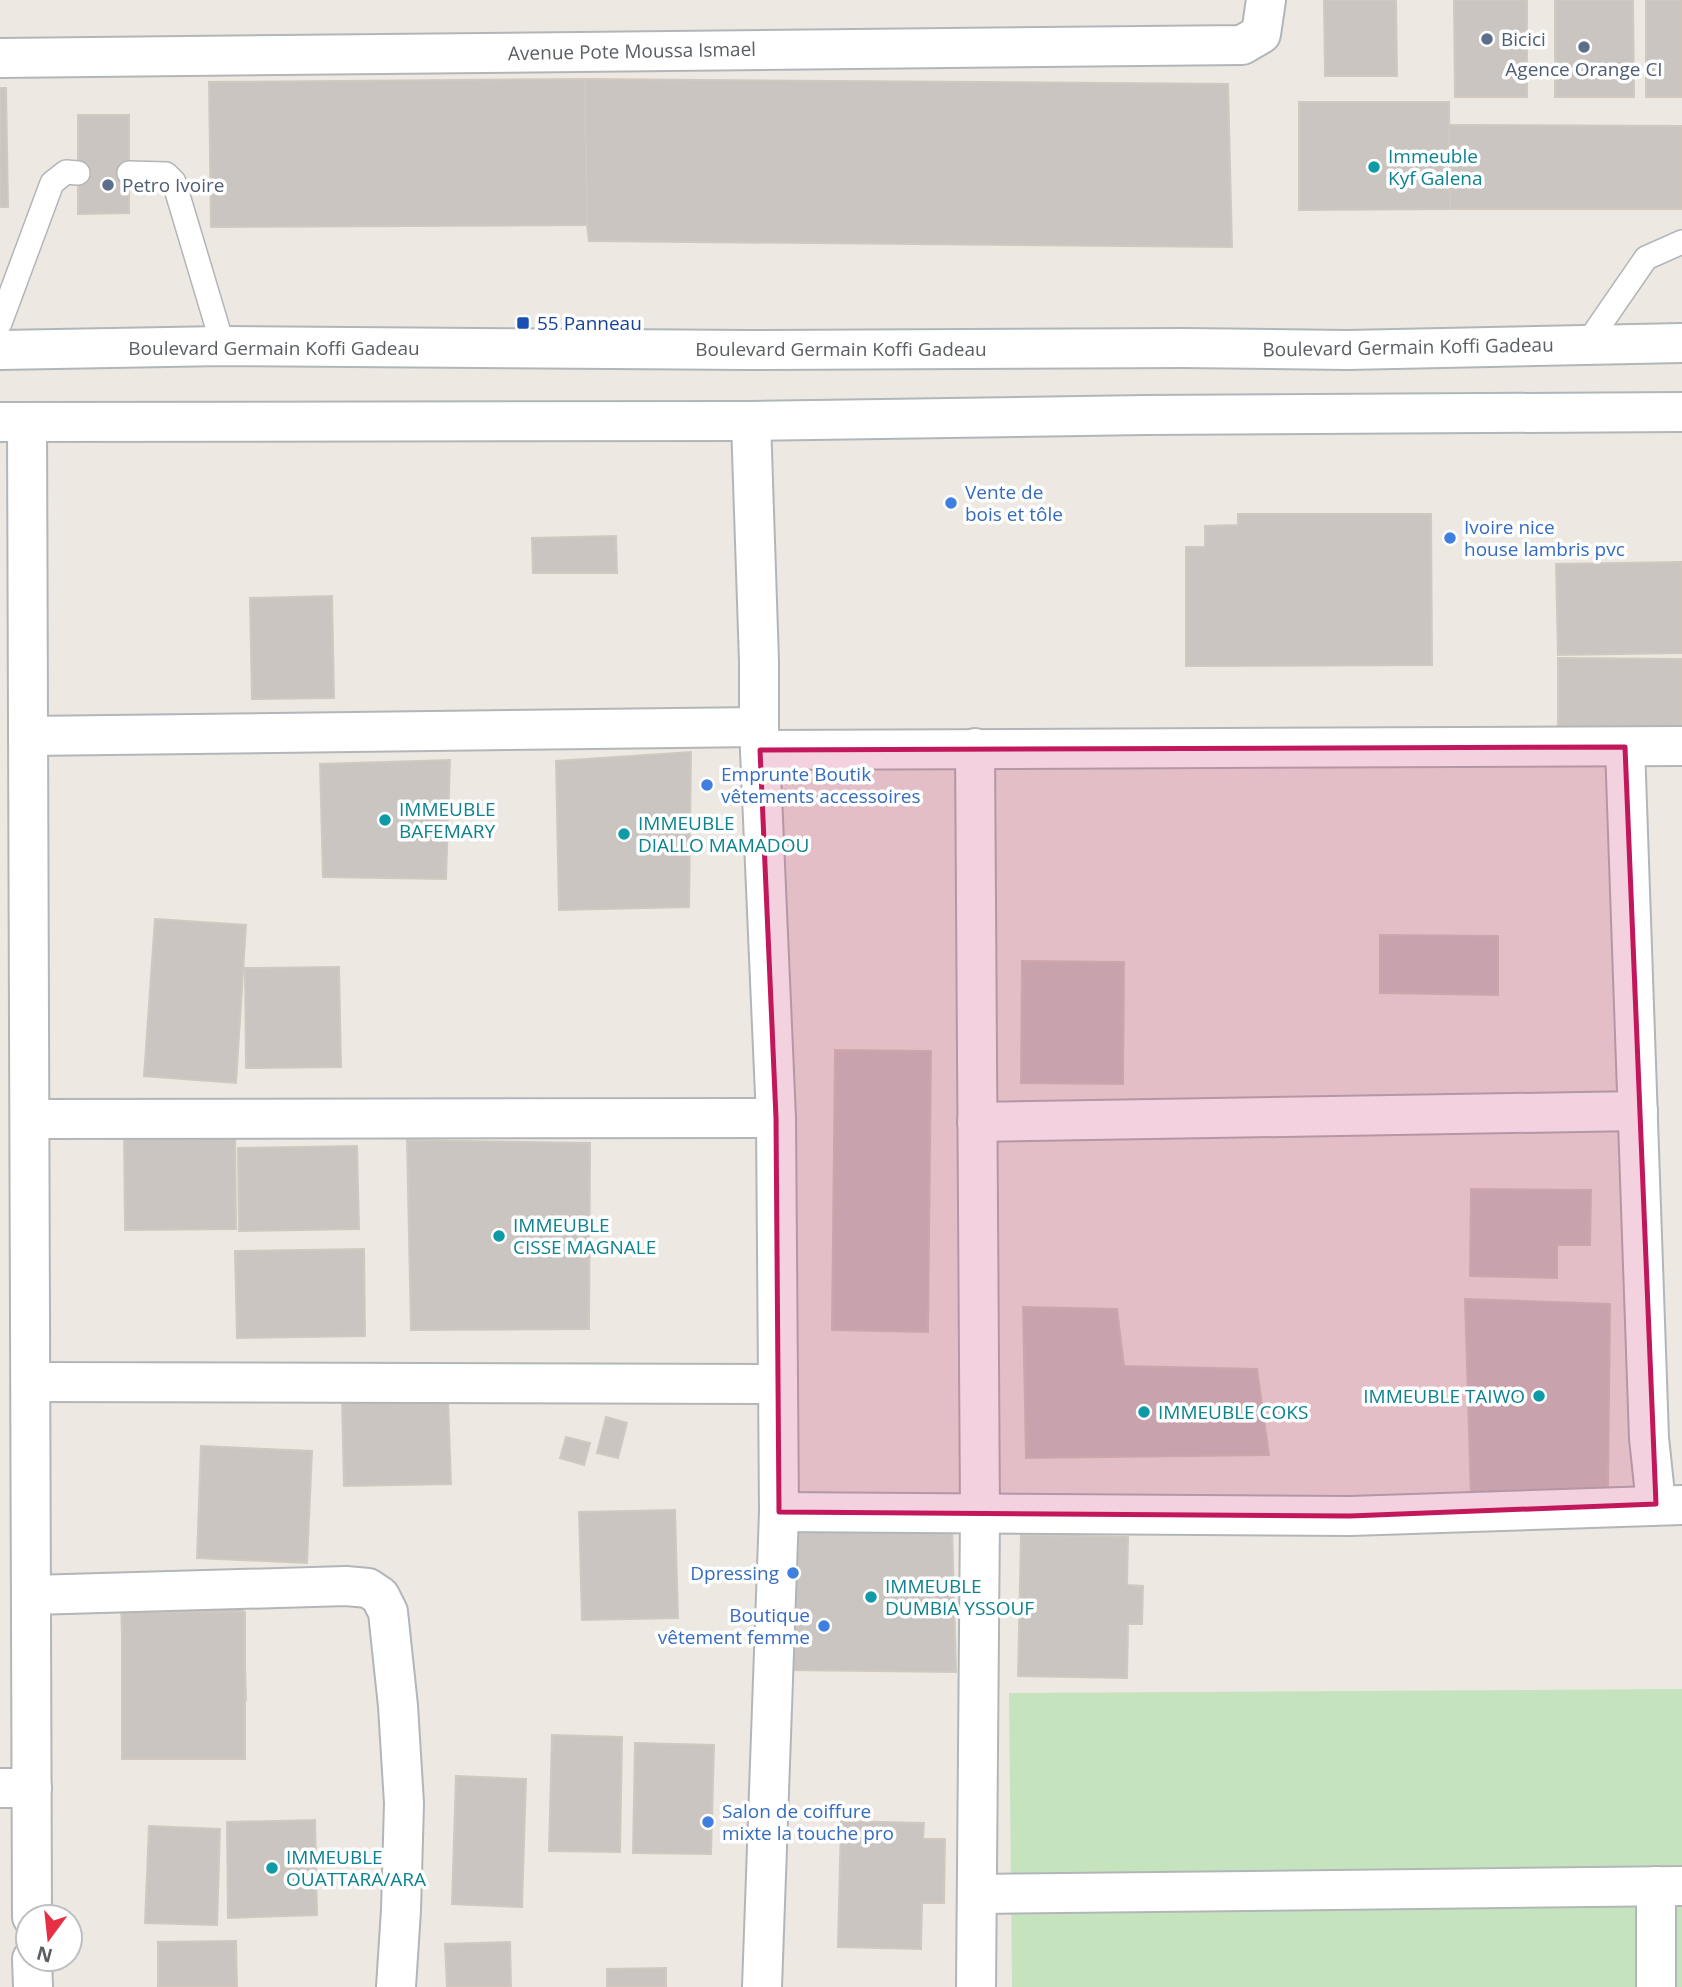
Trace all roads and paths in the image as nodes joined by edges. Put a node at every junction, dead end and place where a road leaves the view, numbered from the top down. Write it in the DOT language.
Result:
graph roads {
  1 [pos="1263,17"];
  2 [pos="0,58"];
  3 [pos="78,173"];
  4 [pos="129,173"];
  5 [pos="1682,242"];
  6 [pos="0,323"];
  7 [pos="1682,343"];
  8 [pos="1586,345"];
  9 [pos="223,346"];
  10 [pos="0,350"];
  11 [pos="1682,412"];
  12 [pos="751,421"];
  13 [pos="13,422"];
  14 [pos="28,736"];
  15 [pos="760,738"];
  16 [pos="1682,746"];
  17 [pos="1625,747"];
  18 [pos="975,748"];
  19 [pos="1638,1111"];
  20 [pos="776,1118"];
  21 [pos="30,1119"];
  22 [pos="977,1122"];
  23 [pos="31,1382"];
  24 [pos="778,1384"];
  25 [pos="1669,1504"];
  26 [pos="779,1512"];
  27 [pos="980,1514"];
  28 [pos="32,1595"];
  29 [pos="16,1788"];
  30 [pos="1669,1886"];
  31 [pos="977,1894"];
  32 [pos="30,1903"];
  33 [pos="396,1987"];
  34 [pos="762,1987"];
  35 [pos="976,1987"];
  36 [pos="1656,1987"];
  1 -- 2 [label="street, Avenue Pote Moussa Ismael"];
  3 -- 6 [label="lane"];
  4 -- 9 [label="lane"];
  5 -- 8 [label="lane"];
  7 -- 8 [label="street, Boulevard Germain Koffi Gadeau"];
  8 -- 9 [label="street, Boulevard Germain Koffi Gadeau"];
  9 -- 10 [label="street, Boulevard Germain Koffi Gadeau"];
  11 -- 12 [label="street"];
  12 -- 13 [label="street"];
  12 -- 15 [label="street"];
  13 -- 14 [label="street"];
  14 -- 15 [label="street"];
  14 -- 21 [label="street"];
  15 -- 18 [label="street"];
  15 -- 20 [label="street"];
  16 -- 17 [label="street"];
  17 -- 18 [label="street"];
  17 -- 19 [label="street"];
  18 -- 22 [label="street"];
  19 -- 22 [label="street"];
  19 -- 25 [label="street"];
  20 -- 21 [label="street"];
  20 -- 24 [label="street"];
  21 -- 23 [label="street"];
  22 -- 27 [label="street"];
  23 -- 24 [label="street"];
  23 -- 28 [label="street"];
  24 -- 26 [label="street"];
  25 -- 27 [label="street"];
  26 -- 27 [label="street"];
  26 -- 34 [label="street"];
  27 -- 31 [label="street"];
  28 -- 29 [label="street"];
  28 -- 33 [label="street"];
  29 -- 32 [label="street"];
  30 -- 31 [label="street"];
  30 -- 36 [label="street"];
  31 -- 35 [label="street"];
}
